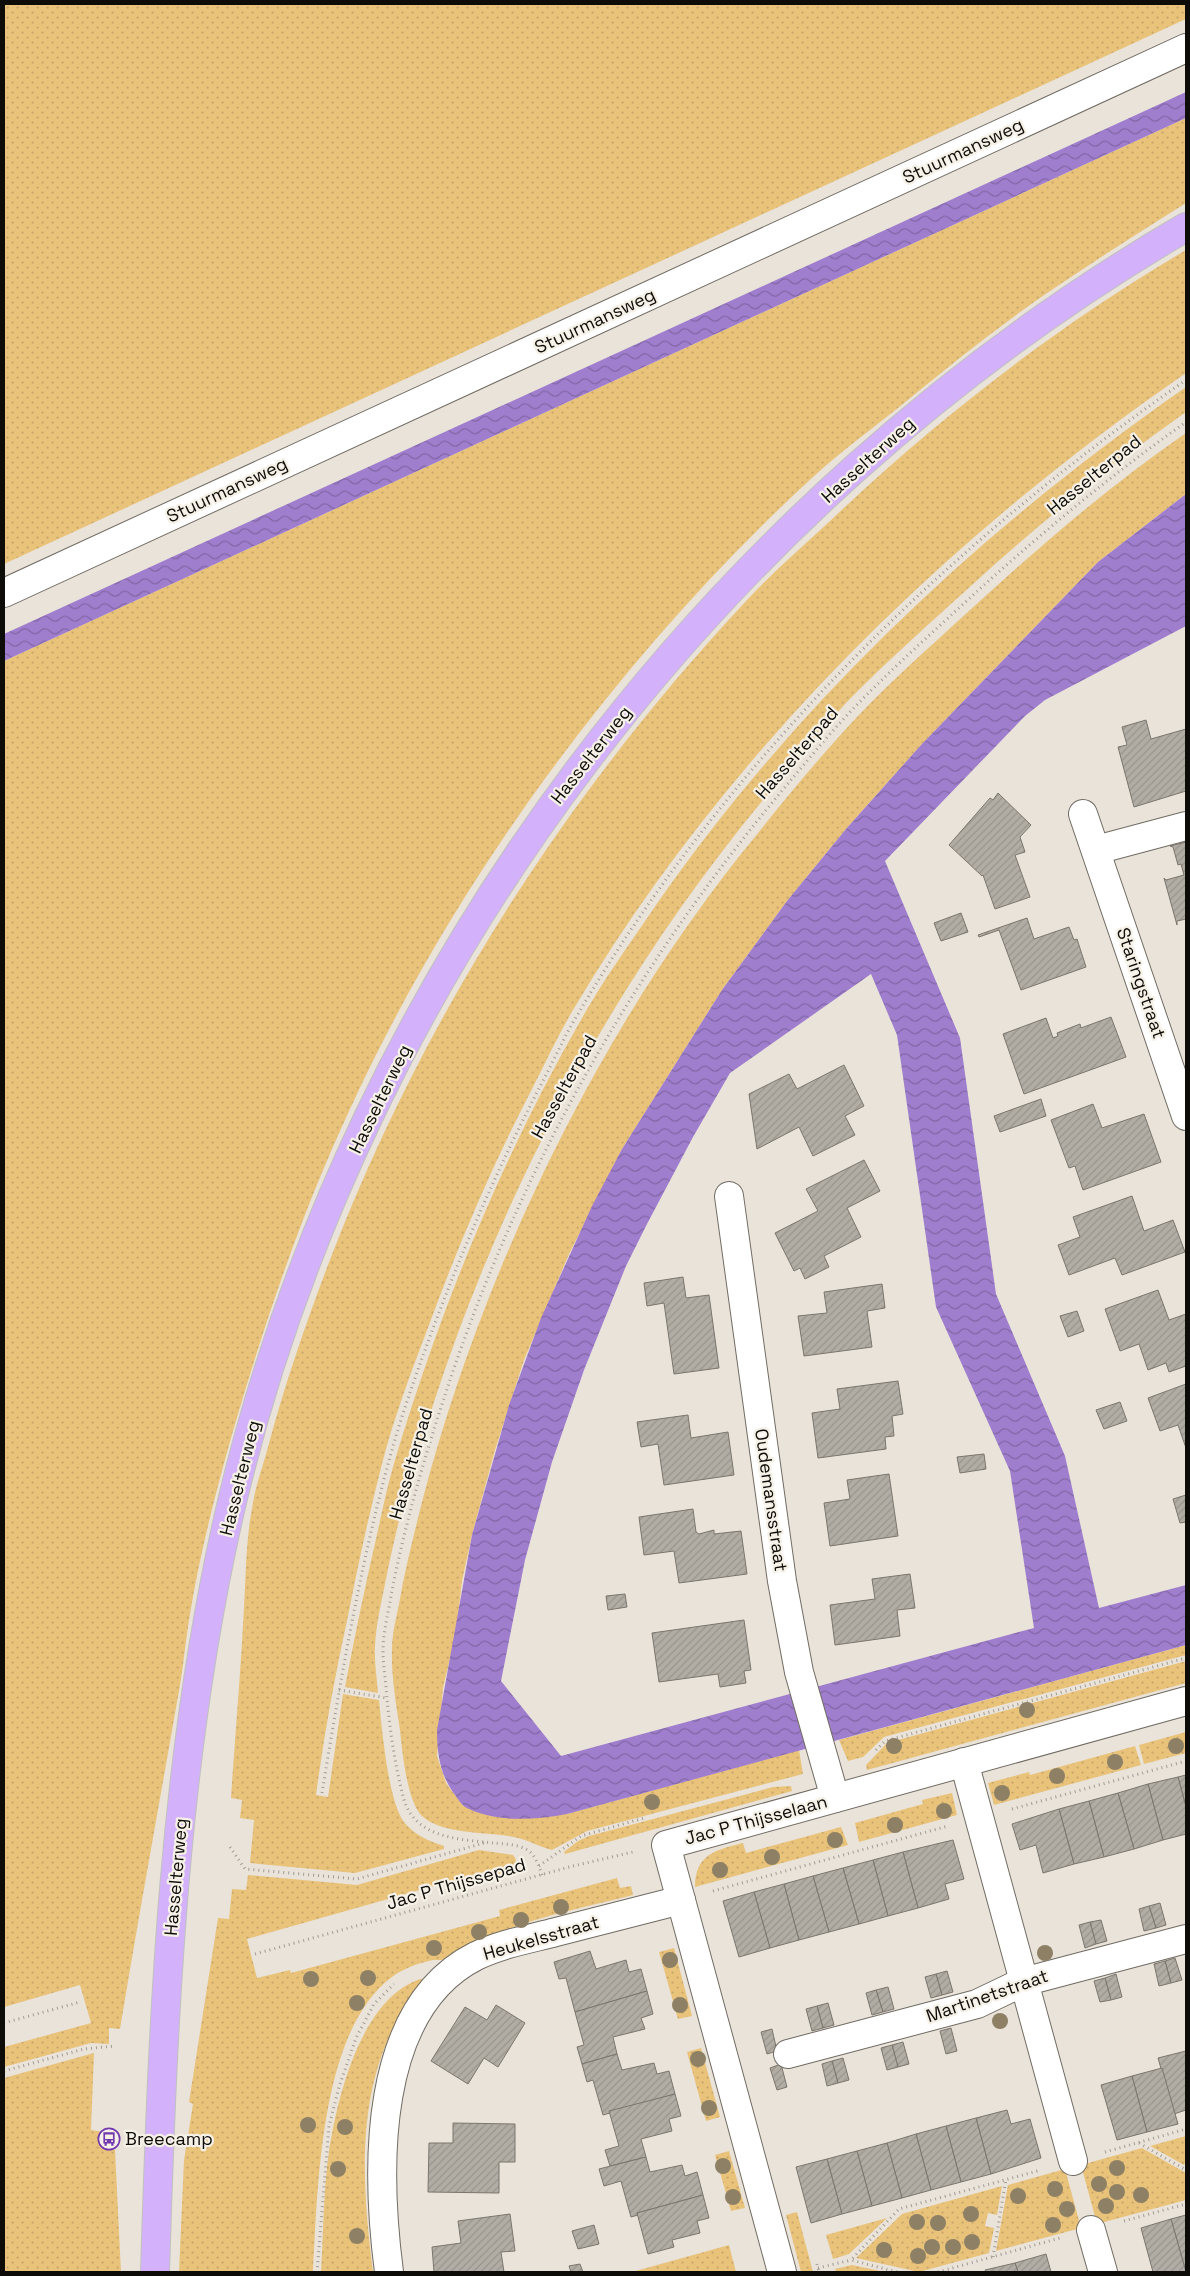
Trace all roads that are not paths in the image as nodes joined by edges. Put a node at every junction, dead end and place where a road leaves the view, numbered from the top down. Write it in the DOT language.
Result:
graph roads {
  1 [pos="1186,48"];
  2 [pos="1186,227"];
  3 [pos="4,593"];
  4 [pos="1083,814"];
  5 [pos="1186,826"];
  6 [pos="1096,850"];
  7 [pos="1186,1116"];
  8 [pos="729,1196"];
  9 [pos="1186,1701"];
  10 [pos="964,1762"];
  11 [pos="836,1798"];
  12 [pos="681,1900"];
  13 [pos="1186,1938"];
  14 [pos="1023,1982"];
  15 [pos="788,2054"];
  16 [pos="1073,2161"];
  17 [pos="1091,2230"];
  18 [pos="155,2272"];
  19 [pos="389,2272"];
  20 [pos="782,2272"];
  21 [pos="1103,2272"];
  1 -- 3 [label="street, Stuurmansweg"];
  2 -- 18 [label="main road, Hasselterweg"];
  4 -- 6 [label="street, Staringstraat"];
  5 -- 6 [label="street"];
  6 -- 7 [label="street, Staringstraat"];
  8 -- 11 [label="street, Oudemansstraat"];
  9 -- 10 [label="street, Jac P Thijsselaan"];
  10 -- 11 [label="street, Jac P Thijsselaan"];
  10 -- 14 [label="street"];
  11 -- 12 [label="street, Jac P Thijsselaan"];
  12 -- 19 [label="street, Heukelsstraat"];
  12 -- 20 [label="street, Jac P Thijsselaan"];
  13 -- 14 [label="street, Martinetstraat"];
  14 -- 15 [label="street, Martinetstraat"];
  14 -- 16 [label="street"];
  17 -- 21 [label="street"];
}
